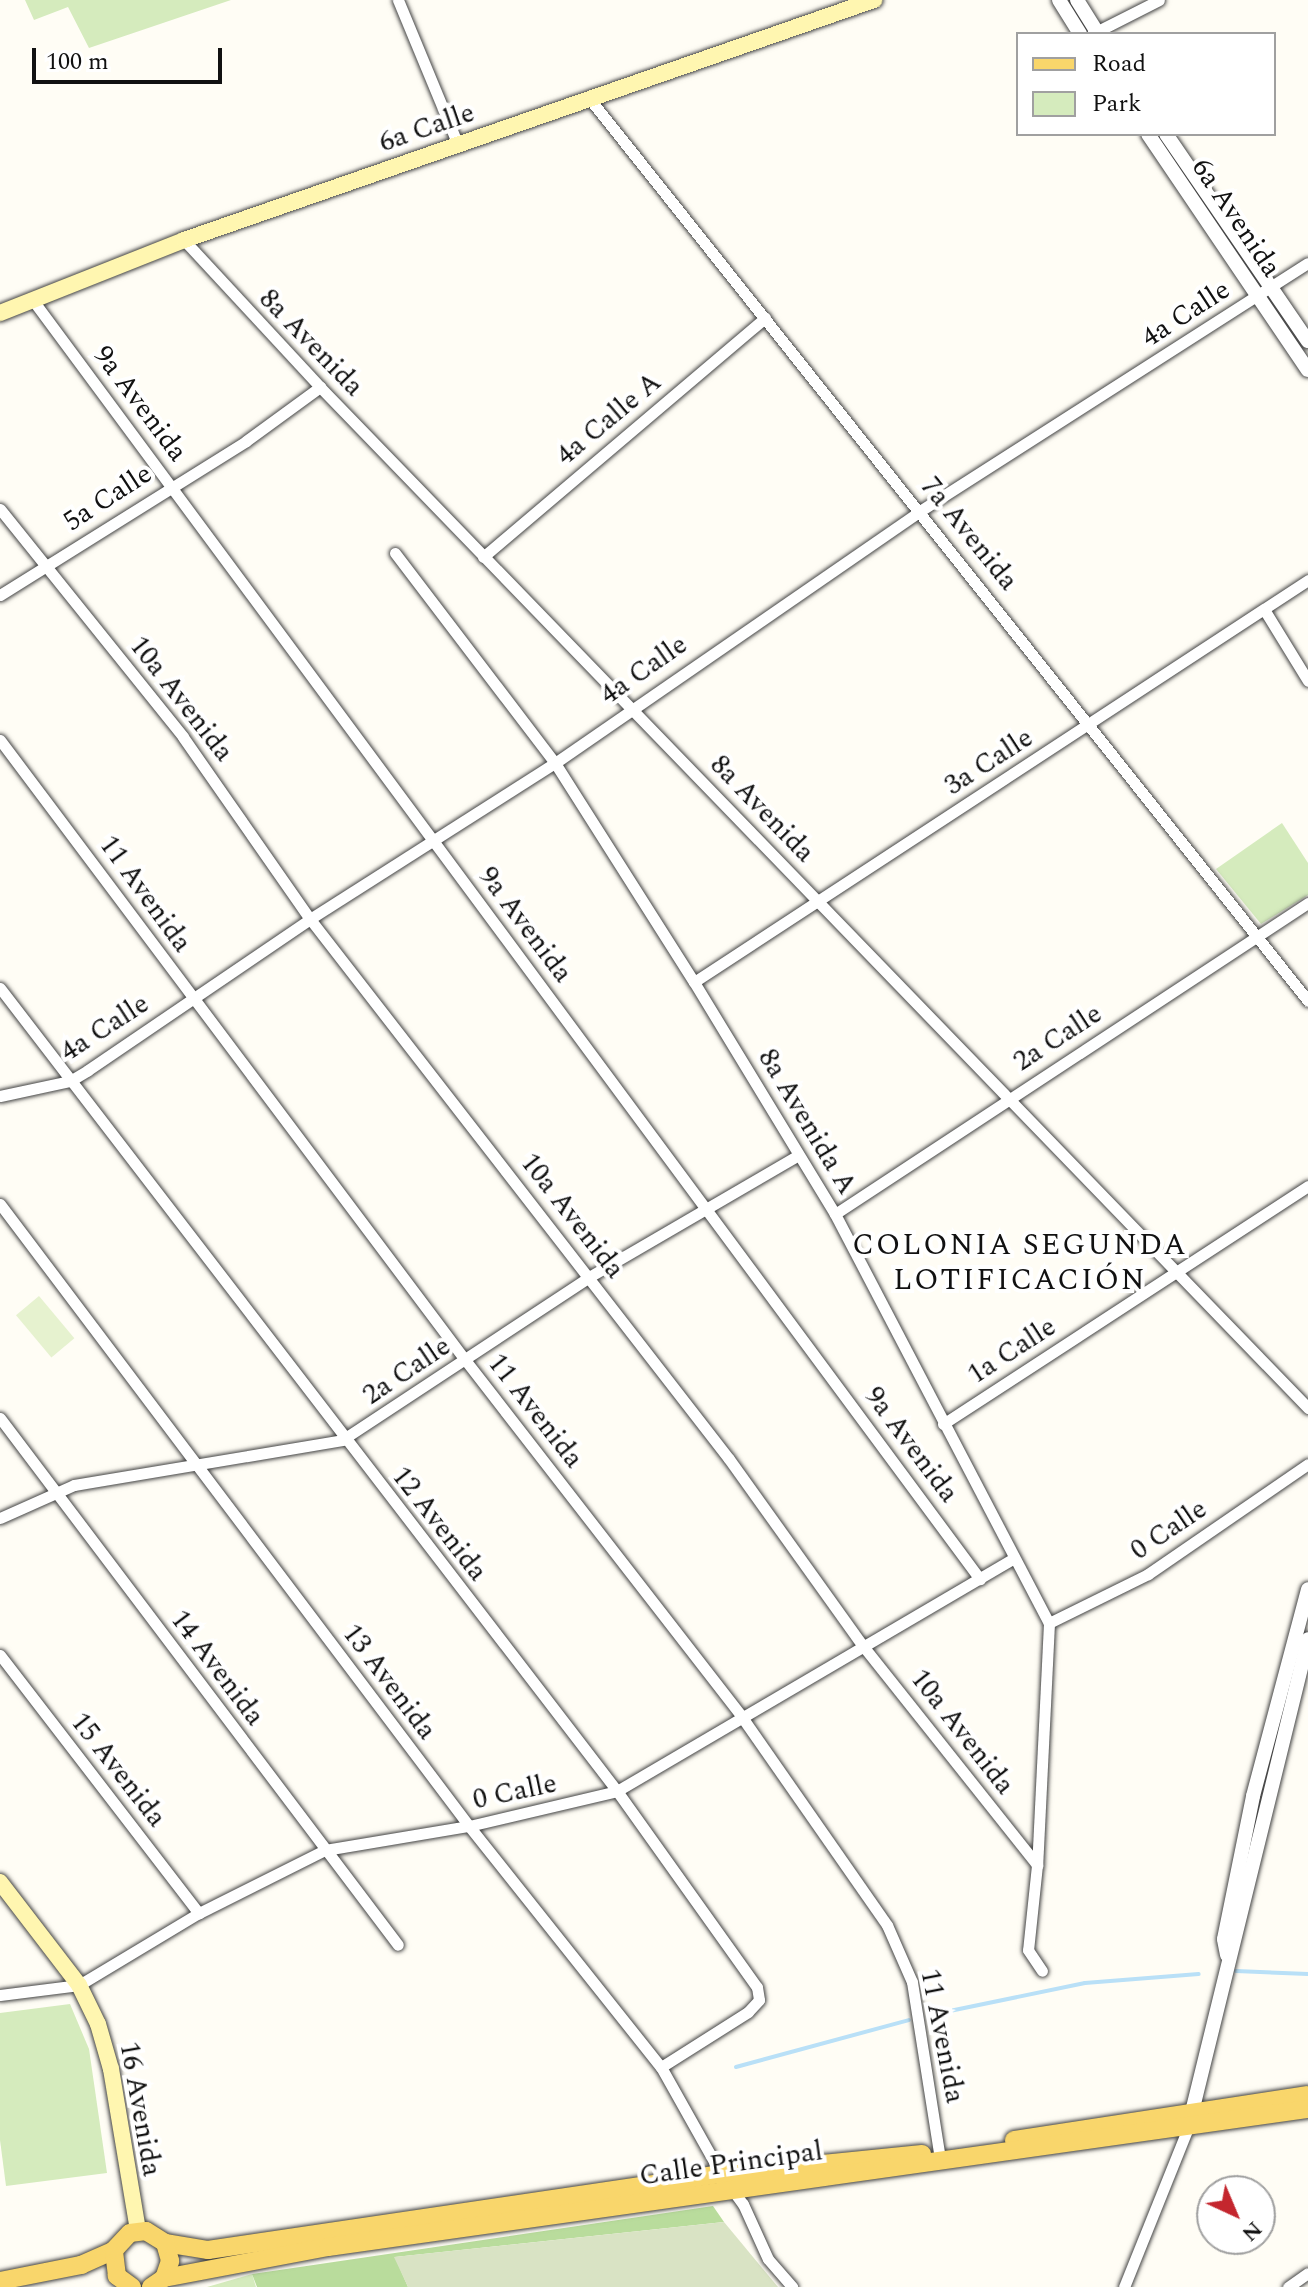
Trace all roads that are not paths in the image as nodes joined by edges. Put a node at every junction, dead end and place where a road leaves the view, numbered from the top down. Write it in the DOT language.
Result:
graph roads {
  1 [pos="398,0"];
  2 [pos="874,0"];
  3 [pos="1059,0"];
  4 [pos="1077,0"];
  5 [pos="1159,0"];
  6 [pos="1079,32"];
  7 [pos="1094,32"];
  8 [pos="1097,32"];
  9 [pos="589,98"];
  10 [pos="1149,136"];
  11 [pos="1167,136"];
  12 [pos="458,145"];
  13 [pos="184,240"];
  14 [pos="1308,263"];
  15 [pos="1272,288"];
  16 [pos="1258,297"];
  17 [pos="32,299"];
  18 [pos="0,313"];
  19 [pos="765,318"];
  20 [pos="1308,341"];
  21 [pos="1308,370"];
  22 [pos="320,387"];
  23 [pos="170,486"];
  24 [pos="0,509"];
  25 [pos="920,511"];
  26 [pos="395,553"];
  27 [pos="483,557"];
  28 [pos="44,568"];
  29 [pos="1308,580"];
  30 [pos="0,595"];
  31 [pos="1265,611"];
  32 [pos="1308,681"];
  33 [pos="631,707"];
  34 [pos="1090,724"];
  35 [pos="0,740"];
  36 [pos="555,763"];
  37 [pos="434,842"];
  38 [pos="818,901"];
  39 [pos="1308,903"];
  40 [pos="310,919"];
  41 [pos="1255,937"];
  42 [pos="694,982"];
  43 [pos="0,988"];
  44 [pos="192,1000"];
  45 [pos="1308,1001"];
  46 [pos="70,1081"];
  47 [pos="0,1096"];
  48 [pos="1010,1098"];
  49 [pos="797,1156"];
  50 [pos="1308,1186"];
  51 [pos="0,1204"];
  52 [pos="708,1211"];
  53 [pos="835,1214"];
  54 [pos="1179,1270"];
  55 [pos="589,1277"];
  56 [pos="466,1361"];
  57 [pos="1308,1408"];
  58 [pos="0,1418"];
  59 [pos="943,1424"];
  60 [pos="342,1440"];
  61 [pos="1308,1464"];
  62 [pos="196,1467"];
  63 [pos="52,1492"];
  64 [pos="0,1518"];
  65 [pos="1013,1559"];
  66 [pos="980,1579"];
  67 [pos="1308,1589"];
  68 [pos="1049,1623"];
  69 [pos="1308,1639"];
  70 [pos="863,1646"];
  71 [pos="0,1655"];
  72 [pos="744,1720"];
  73 [pos="617,1791"];
  74 [pos="469,1826"];
  75 [pos="325,1850"];
  76 [pos="1037,1865"];
  77 [pos="0,1882"];
  78 [pos="199,1913"];
  79 [pos="398,1945"];
  80 [pos="1227,1955"];
  81 [pos="1042,1971"];
  82 [pos="79,1985"];
  83 [pos="0,1995"];
  84 [pos="661,2067"];
  85 [pos="1308,2095"];
  86 [pos="1308,2109"];
  87 [pos="1190,2120"];
  88 [pos="939,2152"];
  89 [pos="721,2174"];
  90 [pos="736,2192"];
  91 [pos="138,2231"];
  92 [pos="165,2243"];
  93 [pos="114,2250"];
  94 [pos="1308,2273"];
  95 [pos="0,2281"];
  96 [pos="157,2282"];
  97 [pos="120,2286"];
  98 [pos="792,2287"];
  99 [pos="1124,2287"];
  100 [pos="1288,2287"];
  1 -- 12 [label="street"];
  2 -- 9 [label="main road, 6a Calle"];
  3 -- 6 [label="street"];
  4 -- 7 [label="street"];
  5 -- 8 [label="street"];
  9 -- 12 [label="main road, 6a Calle"];
  9 -- 19 [label="street, 7a Avenida"];
  10 -- 16 [label="street, 6a Avenida"];
  11 -- 15 [label="street, 6a Avenida"];
  12 -- 13 [label="main road, 6a Calle"];
  13 -- 17 [label="main road, 6a Calle"];
  13 -- 22 [label="street, 8a Avenida"];
  14 -- 15 [label="street, 4a Calle"];
  15 -- 16 [label="street, 4a Calle"];
  15 -- 20 [label="street, 6a Avenida"];
  16 -- 21 [label="street, 6a Avenida"];
  16 -- 25 [label="street, 4a Calle"];
  17 -- 18 [label="main road, 6a Calle"];
  17 -- 23 [label="street, 9a Avenida"];
  19 -- 25 [label="street, 7a Avenida"];
  19 -- 27 [label="street, 4a Calle A"];
  22 -- 23 [label="street, 5a Calle"];
  22 -- 27 [label="street, 8a Avenida"];
  23 -- 28 [label="street, 5a Calle"];
  23 -- 37 [label="street, 9a Avenida"];
  24 -- 28 [label="street, 10a Avenida"];
  25 -- 33 [label="street, 4a Calle"];
  25 -- 34 [label="street, 7a Avenida"];
  26 -- 36 [label="street, 8a Avenida A"];
  27 -- 33 [label="street, 8a Avenida"];
  28 -- 30 [label="street, 5a Calle"];
  28 -- 40 [label="street, 10a Avenida"];
  29 -- 31 [label="street, 3a Calle"];
  31 -- 32 [label="street"];
  31 -- 34 [label="street, 3a Calle"];
  33 -- 36 [label="street, 4a Calle"];
  33 -- 38 [label="street, 8a Avenida"];
  34 -- 38 [label="street, 3a Calle"];
  34 -- 41 [label="street, 7a Avenida"];
  35 -- 44 [label="street, 11 Avenida"];
  36 -- 37 [label="street, 4a Calle"];
  36 -- 42 [label="street, 8a Avenida A"];
  37 -- 40 [label="street, 4a Calle"];
  37 -- 52 [label="street, 9a Avenida"];
  38 -- 42 [label="street, 3a Calle"];
  38 -- 48 [label="street, 8a Avenida"];
  39 -- 41 [label="street, 2a Calle"];
  40 -- 44 [label="street, 4a Calle"];
  40 -- 55 [label="street, 10a Avenida"];
  41 -- 45 [label="street, 7a Avenida"];
  41 -- 48 [label="street, 2a Calle"];
  42 -- 49 [label="street, 8a Avenida A"];
  43 -- 46 [label="street, 12 Avenida"];
  44 -- 46 [label="street, 4a Calle"];
  44 -- 56 [label="street, 11 Avenida"];
  46 -- 47 [label="street, 4a Calle"];
  46 -- 60 [label="street, 12 Avenida"];
  48 -- 53 [label="street, 2a Calle"];
  48 -- 54 [label="street, 8a Avenida"];
  49 -- 52 [label="street, 2a Calle"];
  49 -- 53 [label="street, 8a Avenida A"];
  50 -- 54 [label="street, 1a Calle"];
  51 -- 62 [label="street, 13 Avenida"];
  52 -- 55 [label="street, 2a Calle"];
  52 -- 66 [label="street, 9a Avenida"];
  53 -- 59 [label="street, 8a Avenida A"];
  54 -- 57 [label="street, 8a Avenida"];
  54 -- 59 [label="street, 1a Calle"];
  55 -- 56 [label="street, 2a Calle"];
  55 -- 70 [label="street, 10a Avenida"];
  56 -- 60 [label="street, 2a Calle"];
  56 -- 72 [label="street, 11 Avenida"];
  58 -- 63 [label="street, 14 Avenida"];
  59 -- 65 [label="street, 8a Avenida A"];
  60 -- 62 [label="street, 2a Calle"];
  60 -- 73 [label="street, 12 Avenida"];
  61 -- 68 [label="street, 0 Calle"];
  62 -- 63 [label="street, 2a Calle"];
  62 -- 74 [label="street, 13 Avenida"];
  63 -- 64 [label="street, 2a Calle"];
  63 -- 75 [label="street, 14 Avenida"];
  65 -- 66 [label="street, 0 Calle"];
  65 -- 68 [label="street, 8a Avenida A"];
  66 -- 70 [label="street, 0 Calle"];
  67 -- 80 [label="street"];
  68 -- 76 [label="street"];
  69 -- 80 [label="street"];
  70 -- 72 [label="street, 0 Calle"];
  70 -- 76 [label="street, 10a Avenida"];
  71 -- 78 [label="street, 15 Avenida"];
  72 -- 73 [label="street, 0 Calle"];
  72 -- 88 [label="street, 11 Avenida"];
  73 -- 74 [label="street, 0 Calle"];
  73 -- 84 [label="street, 12 Avenida"];
  74 -- 75 [label="street, 0 Calle"];
  74 -- 84 [label="street, 13 Avenida"];
  75 -- 78 [label="street, 0 Calle"];
  75 -- 79 [label="street, 14 Avenida"];
  76 -- 81 [label="street"];
  77 -- 82 [label="main road, 16 Avenida"];
  78 -- 82 [label="street, 0 Calle"];
  80 -- 87 [label="street"];
  82 -- 83 [label="street, 0 Calle"];
  82 -- 91 [label="main road, 16 Avenida"];
  84 -- 89 [label="street, 13 Avenida"];
  85 -- 87 [label="main road, Calle Principal"];
  86 -- 87 [label="main road, Calle Principal"];
  87 -- 88 [label="main road, Calle Principal"];
  87 -- 90 [label="main road, Calle Principal"];
  87 -- 99 [label="street"];
  88 -- 89 [label="main road, Calle Principal"];
  89 -- 90 [label="street, 13 Avenida"];
  89 -- 92 [label="main road, Calle Principal"];
  90 -- 96 [label="main road, Calle Principal"];
  90 -- 98 [label="street, 13 Avenida"];
  91 -- 92 [label="main road, Calle Principal"];
  91 -- 93 [label="main road"];
  92 -- 96 [label="main road"];
  93 -- 95 [label="main road"];
  93 -- 97 [label="main road"];
  94 -- 100 [label="street"];
}
